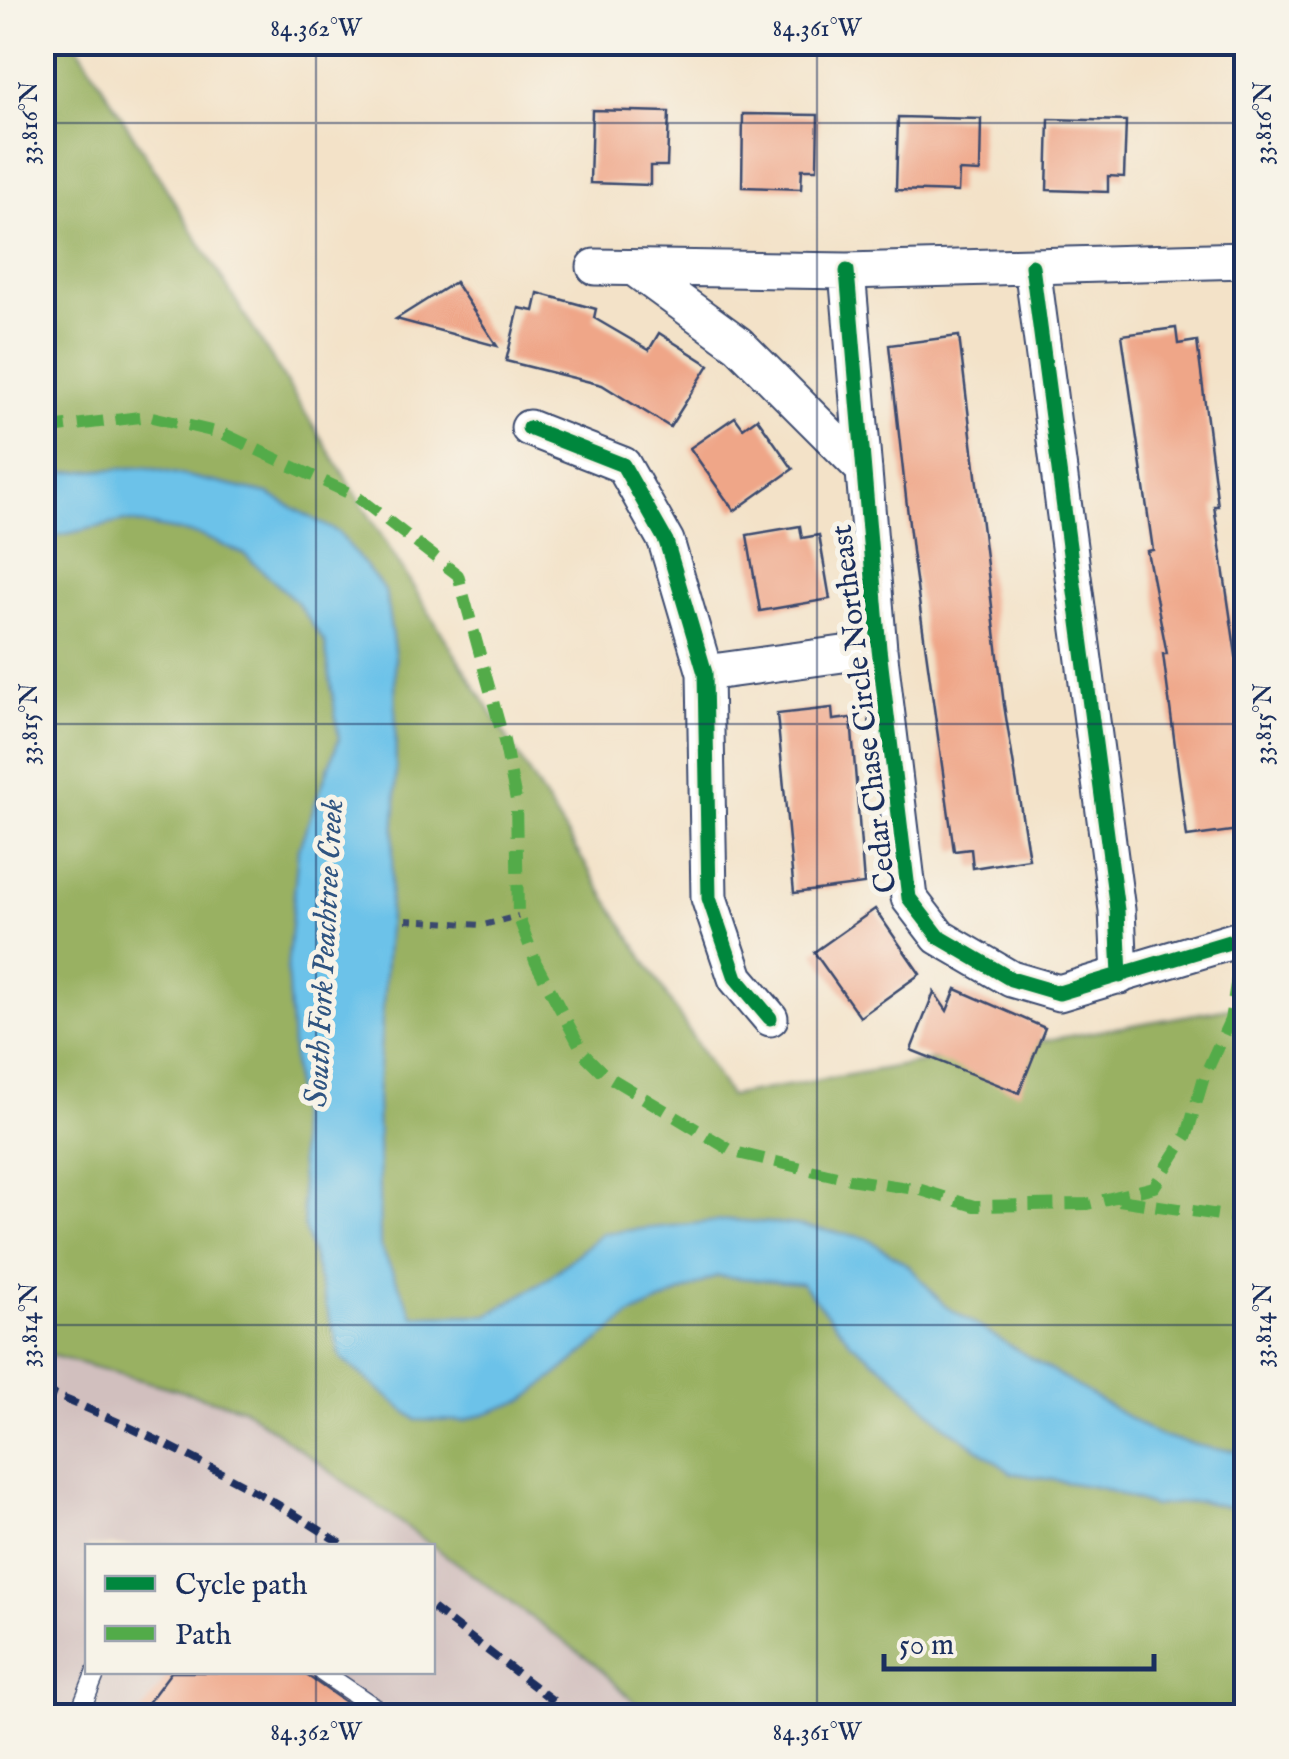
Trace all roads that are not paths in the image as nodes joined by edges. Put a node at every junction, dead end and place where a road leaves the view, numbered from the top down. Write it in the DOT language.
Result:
graph roads {
  1 [pos="1246,260"];
  2 [pos="1032,266"];
  3 [pos="596,267"];
  4 [pos="634,268"];
  5 [pos="847,272"];
  6 [pos="529,428"];
  7 [pos="864,470"];
  8 [pos="879,650"];
  9 [pos="705,674"];
  10 [pos="1246,937"];
  11 [pos="1120,976"];
  12 [pos="770,1018"];
  13 [pos="95,1674"];
  14 [pos="325,1674"];
  15 [pos="78,1716"];
  16 [pos="387,1716"];
  1 -- 2 [label="street"];
  2 -- 5 [label="street"];
  2 -- 11 [label="street"];
  3 -- 4 [label="street"];
  4 -- 5 [label="street"];
  4 -- 7 [label="street"];
  5 -- 7 [label="street, Cedar Chase Circle Northeast"];
  6 -- 9 [label="street"];
  7 -- 8 [label="street, Cedar Chase Circle Northeast"];
  8 -- 9 [label="street"];
  8 -- 11 [label="street, Cedar Chase Circle Northeast"];
  9 -- 12 [label="street"];
  10 -- 11 [label="street, Cedar Chase Circle Northeast"];
  13 -- 15 [label="lane"];
  14 -- 16 [label="lane"];
}
